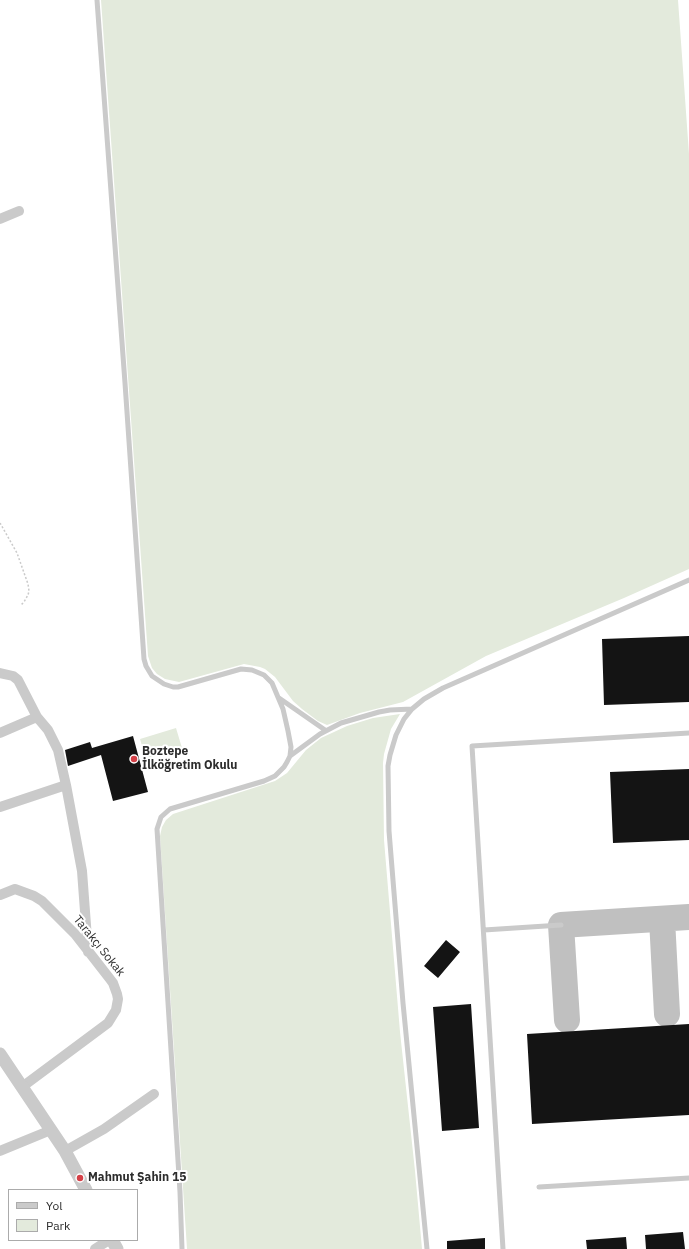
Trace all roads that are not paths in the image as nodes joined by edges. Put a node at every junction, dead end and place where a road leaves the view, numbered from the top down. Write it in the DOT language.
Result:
graph roads {
  1 [pos="97,0"];
  2 [pos="20,211"];
  3 [pos="0,219"];
  4 [pos="689,580"];
  5 [pos="0,673"];
  6 [pos="279,698"];
  7 [pos="412,710"];
  8 [pos="37,717"];
  9 [pos="325,730"];
  10 [pos="0,733"];
  11 [pos="689,733"];
  12 [pos="290,756"];
  13 [pos="66,785"];
  14 [pos="0,807"];
  15 [pos="0,895"];
  16 [pos="561,925"];
  17 [pos="484,930"];
  18 [pos="88,952"];
  19 [pos="0,1054"];
  20 [pos="22,1087"];
  21 [pos="154,1094"];
  22 [pos="52,1130"];
  23 [pos="0,1151"];
  24 [pos="65,1151"];
  25 [pos="689,1178"];
  26 [pos="539,1186"];
  27 [pos="85,1189"];
  28 [pos="109,1241"];
  29 [pos="95,1249"];
  30 [pos="182,1249"];
  31 [pos="427,1249"];
  32 [pos="503,1249"];
  1 -- 6 [label="lane"];
  2 -- 3 [label="street"];
  4 -- 7 [label="lane"];
  5 -- 8 [label="street"];
  6 -- 9 [label="lane"];
  6 -- 12 [label="lane"];
  7 -- 9 [label="lane"];
  7 -- 31 [label="lane"];
  8 -- 10 [label="street"];
  8 -- 13 [label="street"];
  9 -- 12 [label="lane"];
  11 -- 17 [label="lane"];
  12 -- 30 [label="lane"];
  13 -- 14 [label="street"];
  13 -- 18 [label="street"];
  15 -- 18 [label="street, Tarakçı Sokak"];
  16 -- 17 [label="lane"];
  17 -- 32 [label="lane"];
  18 -- 20 [label="street, Tarakçı Sokak"];
  19 -- 20 [label="street"];
  20 -- 22 [label="street"];
  21 -- 24 [label="street"];
  22 -- 23 [label="street"];
  22 -- 24 [label="street"];
  24 -- 27 [label="street"];
  25 -- 26 [label="lane"];
  28 -- 29 [label="street"];
}
